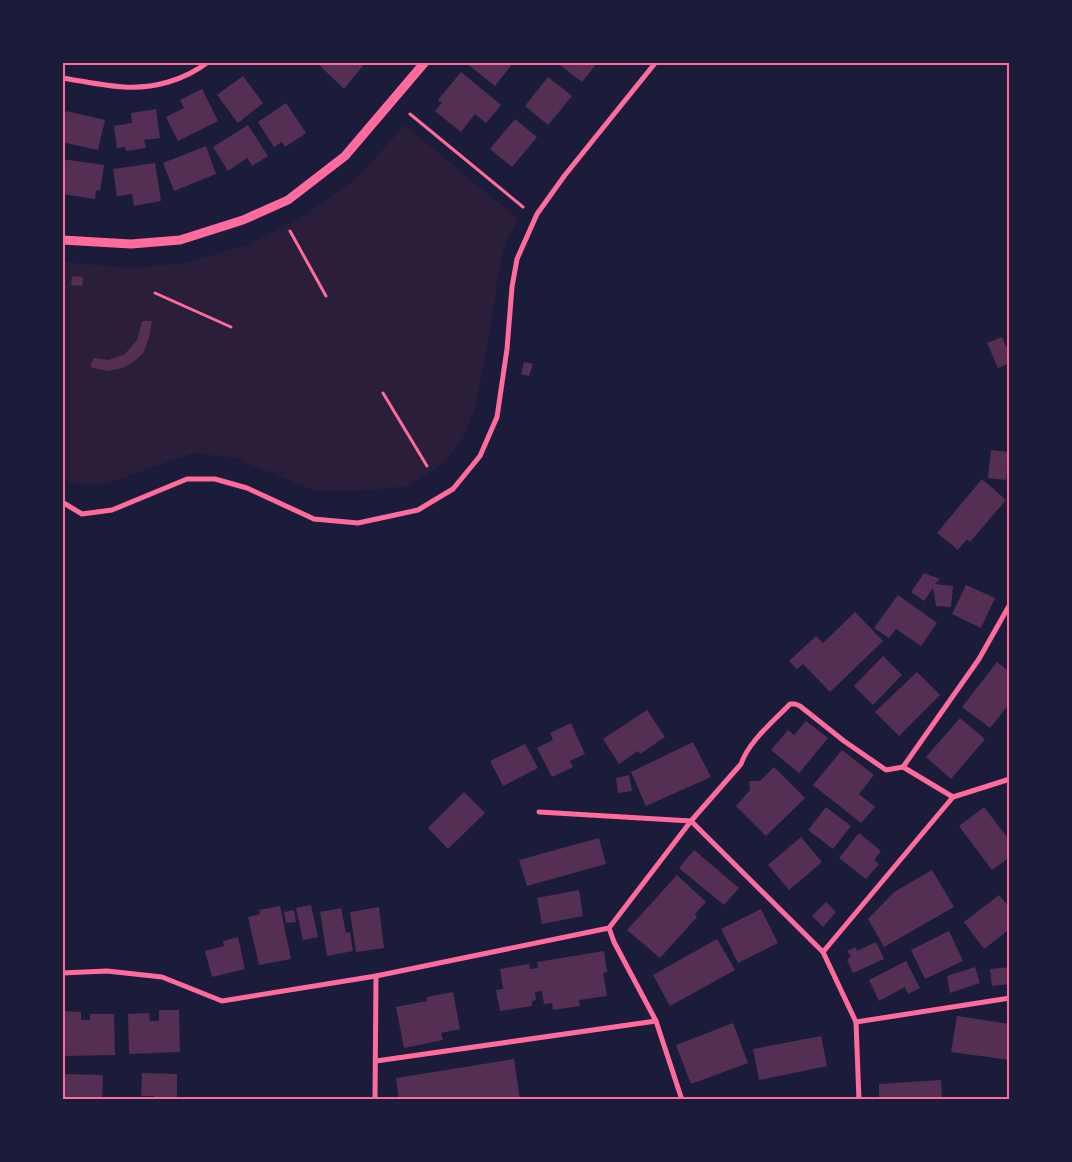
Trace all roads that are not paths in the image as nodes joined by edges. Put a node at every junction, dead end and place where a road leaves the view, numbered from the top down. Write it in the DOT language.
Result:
graph roads {
  1 [pos="208,62"];
  2 [pos="425,62"];
  3 [pos="656,62"];
  4 [pos="62,78"];
  5 [pos="62,240"];
  6 [pos="62,502"];
  7 [pos="1010,604"];
  8 [pos="903,767"];
  9 [pos="1010,779"];
  10 [pos="953,796"];
  11 [pos="539,812"];
  12 [pos="691,821"];
  13 [pos="609,928"];
  14 [pos="823,952"];
  15 [pos="62,973"];
  16 [pos="376,976"];
  17 [pos="1010,998"];
  18 [pos="656,1021"];
  19 [pos="856,1022"];
  20 [pos="376,1062"];
  21 [pos="375,1100"];
  22 [pos="682,1100"];
  23 [pos="859,1100"];
  1 -- 4 [label="street"];
  2 -- 5 [label="street"];
  3 -- 6 [label="street"];
  7 -- 8 [label="street"];
  8 -- 10 [label="street"];
  8 -- 12 [label="street"];
  9 -- 10 [label="street"];
  10 -- 14 [label="street"];
  11 -- 12 [label="street"];
  12 -- 13 [label="street"];
  12 -- 14 [label="street"];
  13 -- 16 [label="street"];
  13 -- 18 [label="street"];
  14 -- 19 [label="street"];
  15 -- 16 [label="street"];
  16 -- 20 [label="street"];
  17 -- 19 [label="street"];
  18 -- 20 [label="street"];
  18 -- 22 [label="street"];
  19 -- 23 [label="street"];
  20 -- 21 [label="street"];
}
